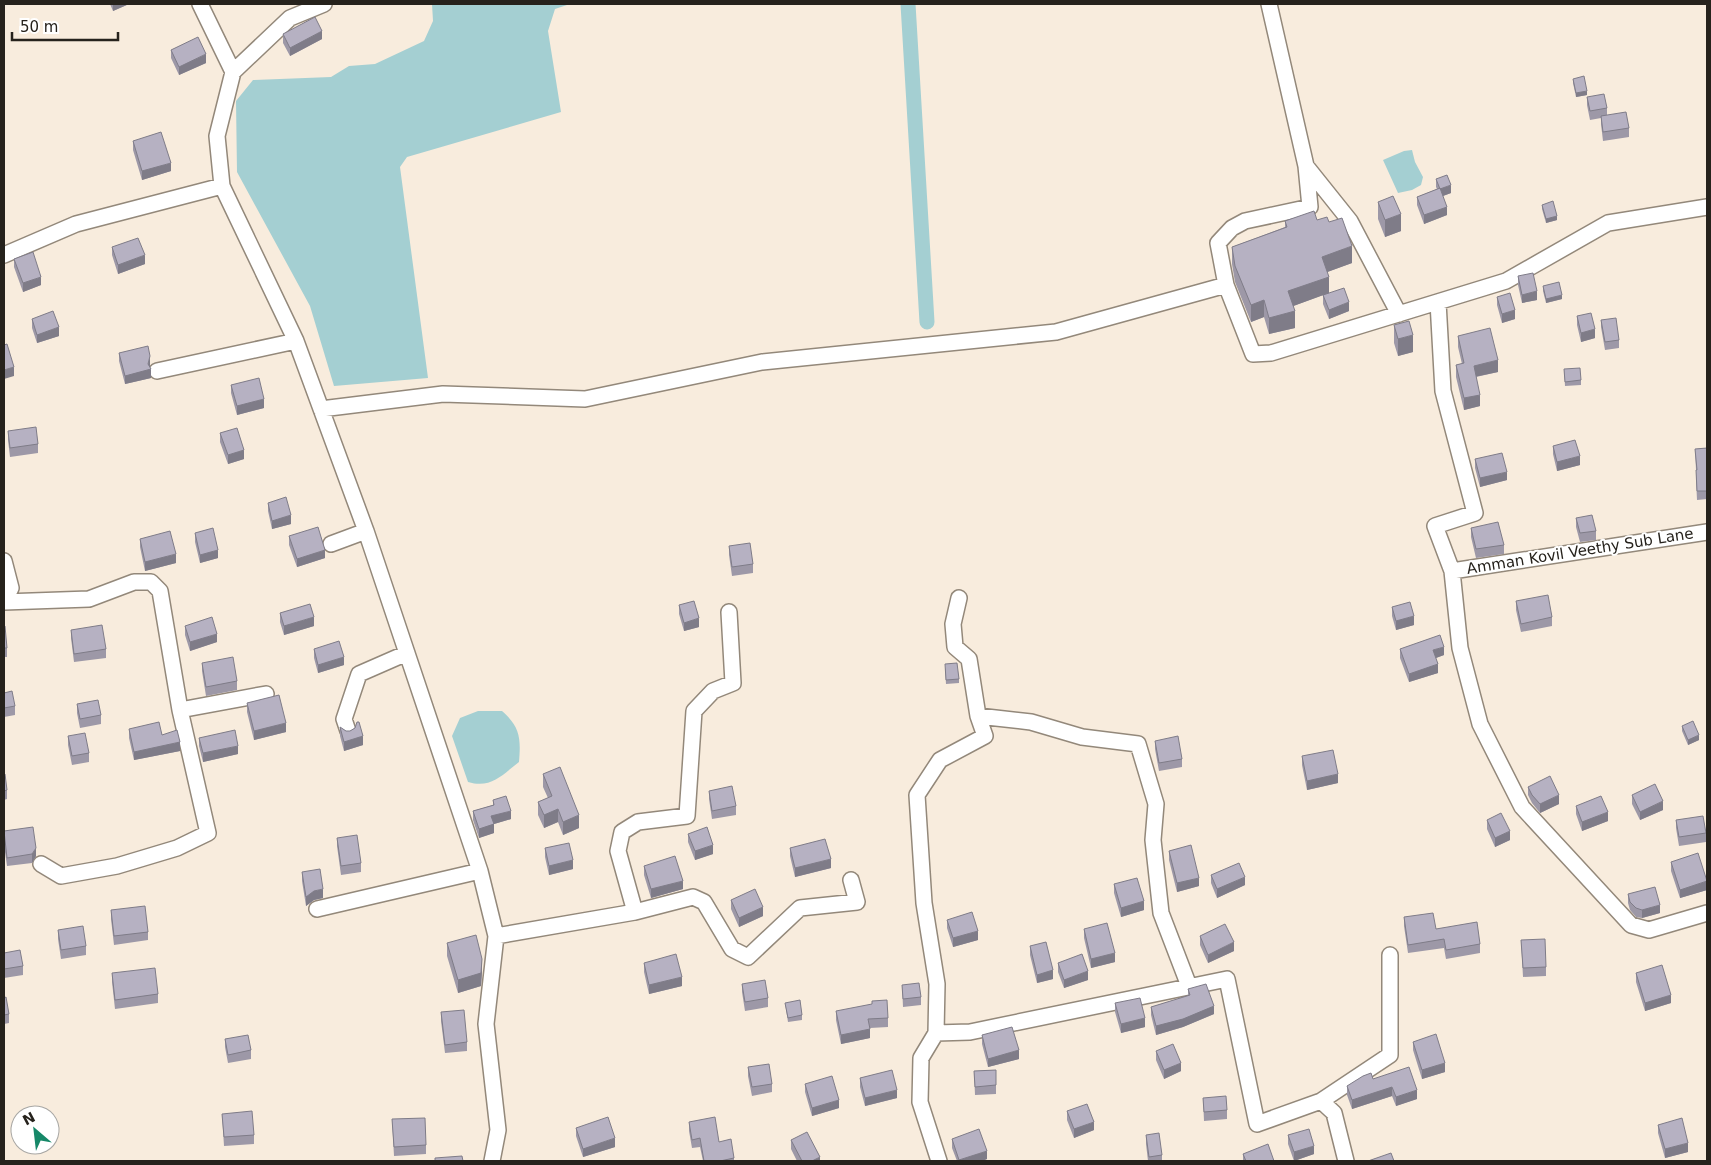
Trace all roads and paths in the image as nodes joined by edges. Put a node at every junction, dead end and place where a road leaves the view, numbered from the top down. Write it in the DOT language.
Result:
graph roads {
  1 [pos="200,4"];
  2 [pos="324,4"];
  3 [pos="1269,4"];
  4 [pos="234,72"];
  5 [pos="1306,166"];
  6 [pos="222,186"];
  7 [pos="1707,207"];
  8 [pos="4,255"];
  9 [pos="1226,285"];
  10 [pos="1438,302"];
  11 [pos="1399,314"];
  12 [pos="296,341"];
  13 [pos="157,371"];
  14 [pos="321,409"];
  15 [pos="366,531"];
  16 [pos="1707,532"];
  17 [pos="330,544"];
  18 [pos="4,561"];
  19 [pos="1452,571"];
  20 [pos="959,598"];
  21 [pos="4,602"];
  22 [pos="729,612"];
  23 [pos="407,653"];
  24 [pos="266,694"];
  25 [pos="180,710"];
  26 [pos="978,716"];
  27 [pos="348,731"];
  28 [pos="41,864"];
  29 [pos="480,871"];
  30 [pos="851,880"];
  31 [pos="317,908"];
  32 [pos="635,912"];
  33 [pos="1707,914"];
  34 [pos="496,936"];
  35 [pos="1390,955"];
  36 [pos="1189,986"];
  37 [pos="936,1033"];
  38 [pos="1321,1101"];
  39 [pos="492,1161"];
  40 [pos="939,1161"];
  41 [pos="1346,1161"];
  1 -- 4 [label="street"];
  2 -- 4 [label="street"];
  3 -- 5 [label="street"];
  4 -- 6 [label="street"];
  5 -- 9 [label="street"];
  5 -- 11 [label="street"];
  6 -- 8 [label="street"];
  6 -- 12 [label="street"];
  7 -- 10 [label="street"];
  9 -- 11 [label="street"];
  9 -- 14 [label="street"];
  10 -- 11 [label="street"];
  10 -- 19 [label="street"];
  12 -- 13 [label="street"];
  12 -- 14 [label="street"];
  14 -- 15 [label="street"];
  15 -- 17 [label="street"];
  15 -- 23 [label="street"];
  16 -- 19 [label="street, Amman Kovil Veethy Sub Lane"];
  18 -- 21 [label="street"];
  19 -- 33 [label="street"];
  20 -- 26 [label="street"];
  21 -- 25 [label="street"];
  22 -- 32 [label="street"];
  23 -- 27 [label="street"];
  23 -- 29 [label="street"];
  24 -- 25 [label="street"];
  25 -- 28 [label="street"];
  26 -- 36 [label="street"];
  26 -- 37 [label="street"];
  29 -- 31 [label="street"];
  29 -- 34 [label="street"];
  30 -- 32 [label="street"];
  32 -- 34 [label="street"];
  34 -- 39 [label="street"];
  35 -- 38 [label="street"];
  36 -- 37 [label="street"];
  36 -- 38 [label="street"];
  37 -- 40 [label="street"];
  38 -- 41 [label="street"];
}
